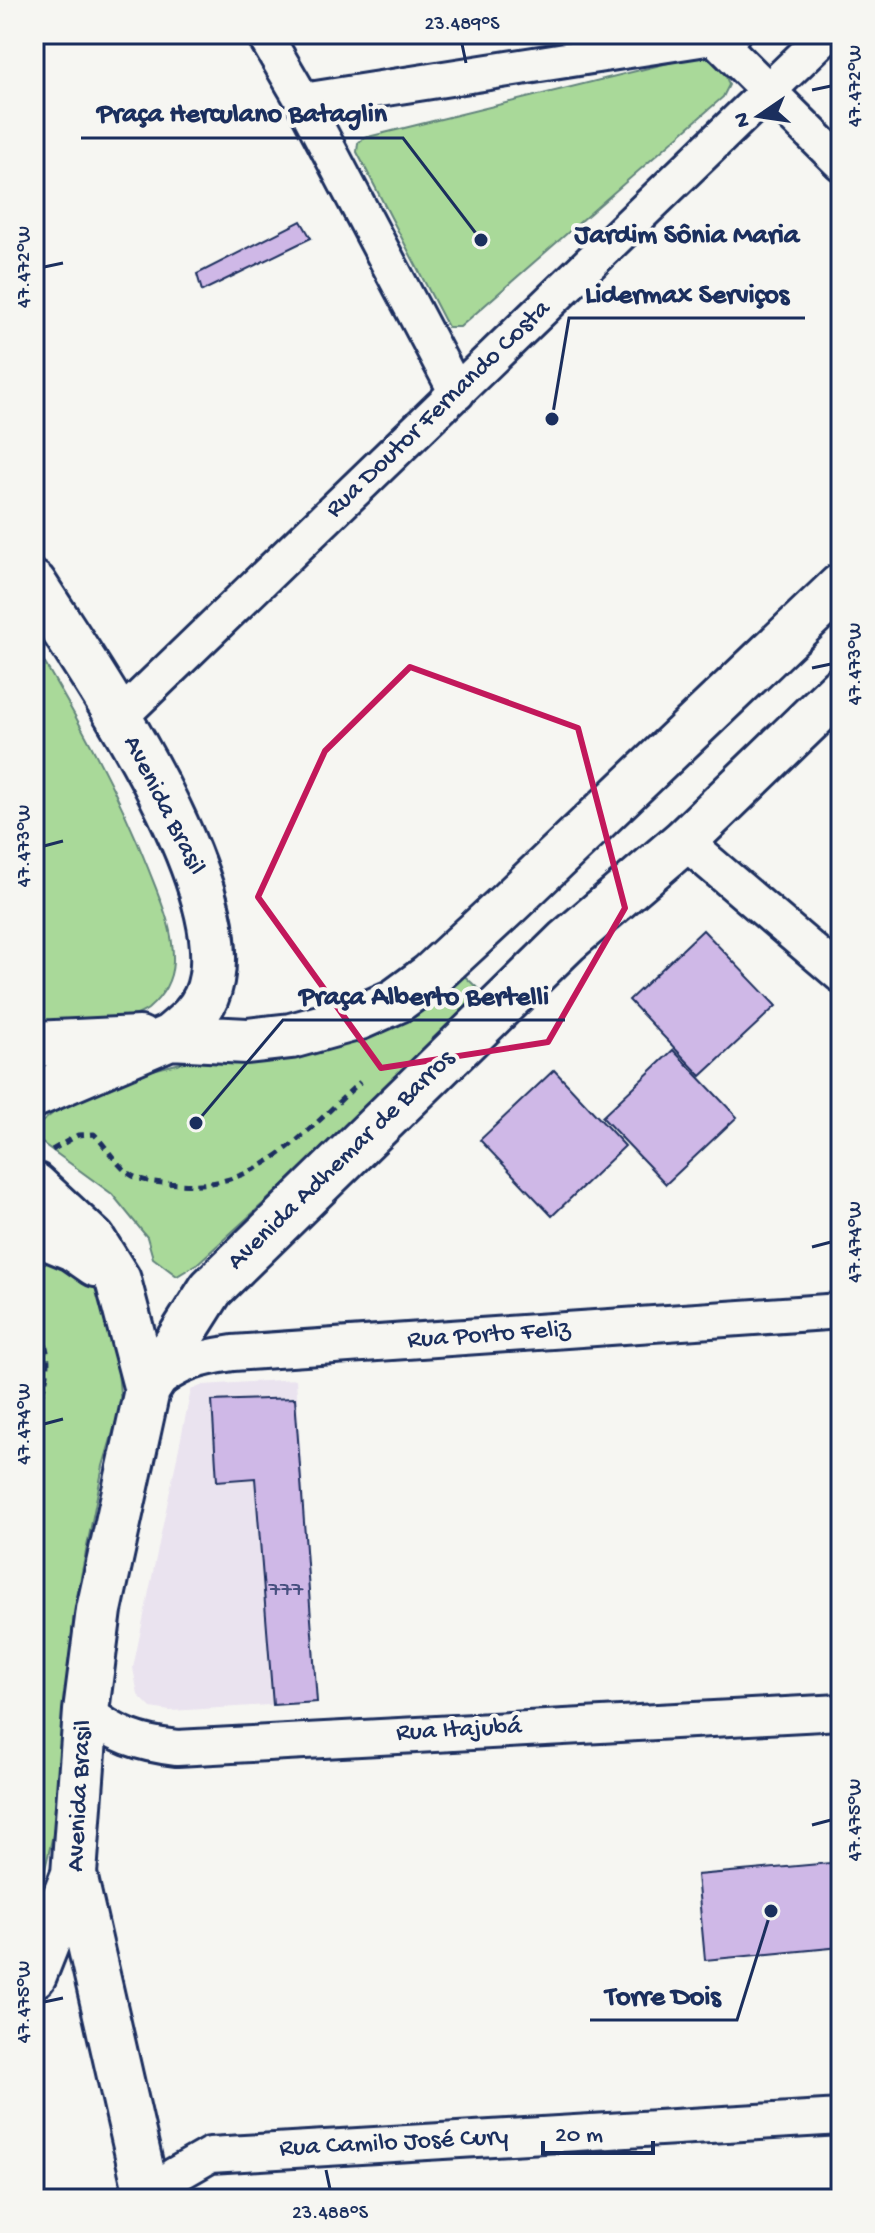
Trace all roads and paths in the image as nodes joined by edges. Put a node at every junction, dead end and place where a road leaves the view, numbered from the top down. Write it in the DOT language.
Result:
graph roads {
  1 [pos="264,34"];
  2 [pos="827,34"];
  3 [pos="723,35"];
  4 [pos="769,90"];
  5 [pos="303,101"];
  6 [pos="841,163"];
  7 [pos="457,393"];
  8 [pos="34,584"];
  9 [pos="841,586"];
  10 [pos="841,689"];
  11 [pos="119,718"];
  12 [pos="684,841"];
  13 [pos="841,975"];
  14 [pos="170,1037"];
  15 [pos="34,1044"];
  16 [pos="365,1078"];
  17 [pos="34,1095"];
  18 [pos="40,1169"];
  19 [pos="34,1232"];
  20 [pos="118,1280"];
  21 [pos="841,1311"];
  22 [pos="34,1319"];
  23 [pos="147,1390"];
  24 [pos="34,1413"];
  25 [pos="86,1711"];
  26 [pos="841,1712"];
  27 [pos="74,1874"];
  28 [pos="34,1975"];
  29 [pos="841,2117"];
  30 [pos="148,2199"];
  31 [pos="156,2199"];
  1 -- 5 [label="street"];
  2 -- 4 [label="street, Rua Doutor Fernando Costa"];
  3 -- 4 [label="street"];
  3 -- 5 [label="street"];
  4 -- 6 [label="street"];
  4 -- 7 [label="street, Rua Doutor Fernando Costa"];
  5 -- 7 [label="street"];
  7 -- 11 [label="street, Rua Doutor Fernando Costa"];
  8 -- 11 [label="main road, Avenida Brasil"];
  9 -- 14 [label="main road"];
  10 -- 12 [label="main road, Avenida Adhemar de Barros"];
  11 -- 14 [label="main road, Avenida Brasil"];
  12 -- 13 [label="street"];
  12 -- 23 [label="main road, Avenida Adhemar de Barros"];
  14 -- 15 [label="main road"];
  14 -- 17 [label="main road"];
  16 -- 18 [label="path"];
  18 -- 20 [label="main road"];
  19 -- 20 [label="main road"];
  20 -- 23 [label="main road"];
  21 -- 23 [label="street, Rua Porto Feliz"];
  22 -- 24 [label="path"];
  23 -- 25 [label="main road, Avenida Brasil"];
  25 -- 26 [label="street, Rua Itajubá"];
  25 -- 27 [label="main road, Avenida Brasil"];
  27 -- 28 [label="main road"];
  27 -- 30 [label="main road, Avenida Brasil"];
  29 -- 31 [label="street, Rua Camilo José Cury"];
}
